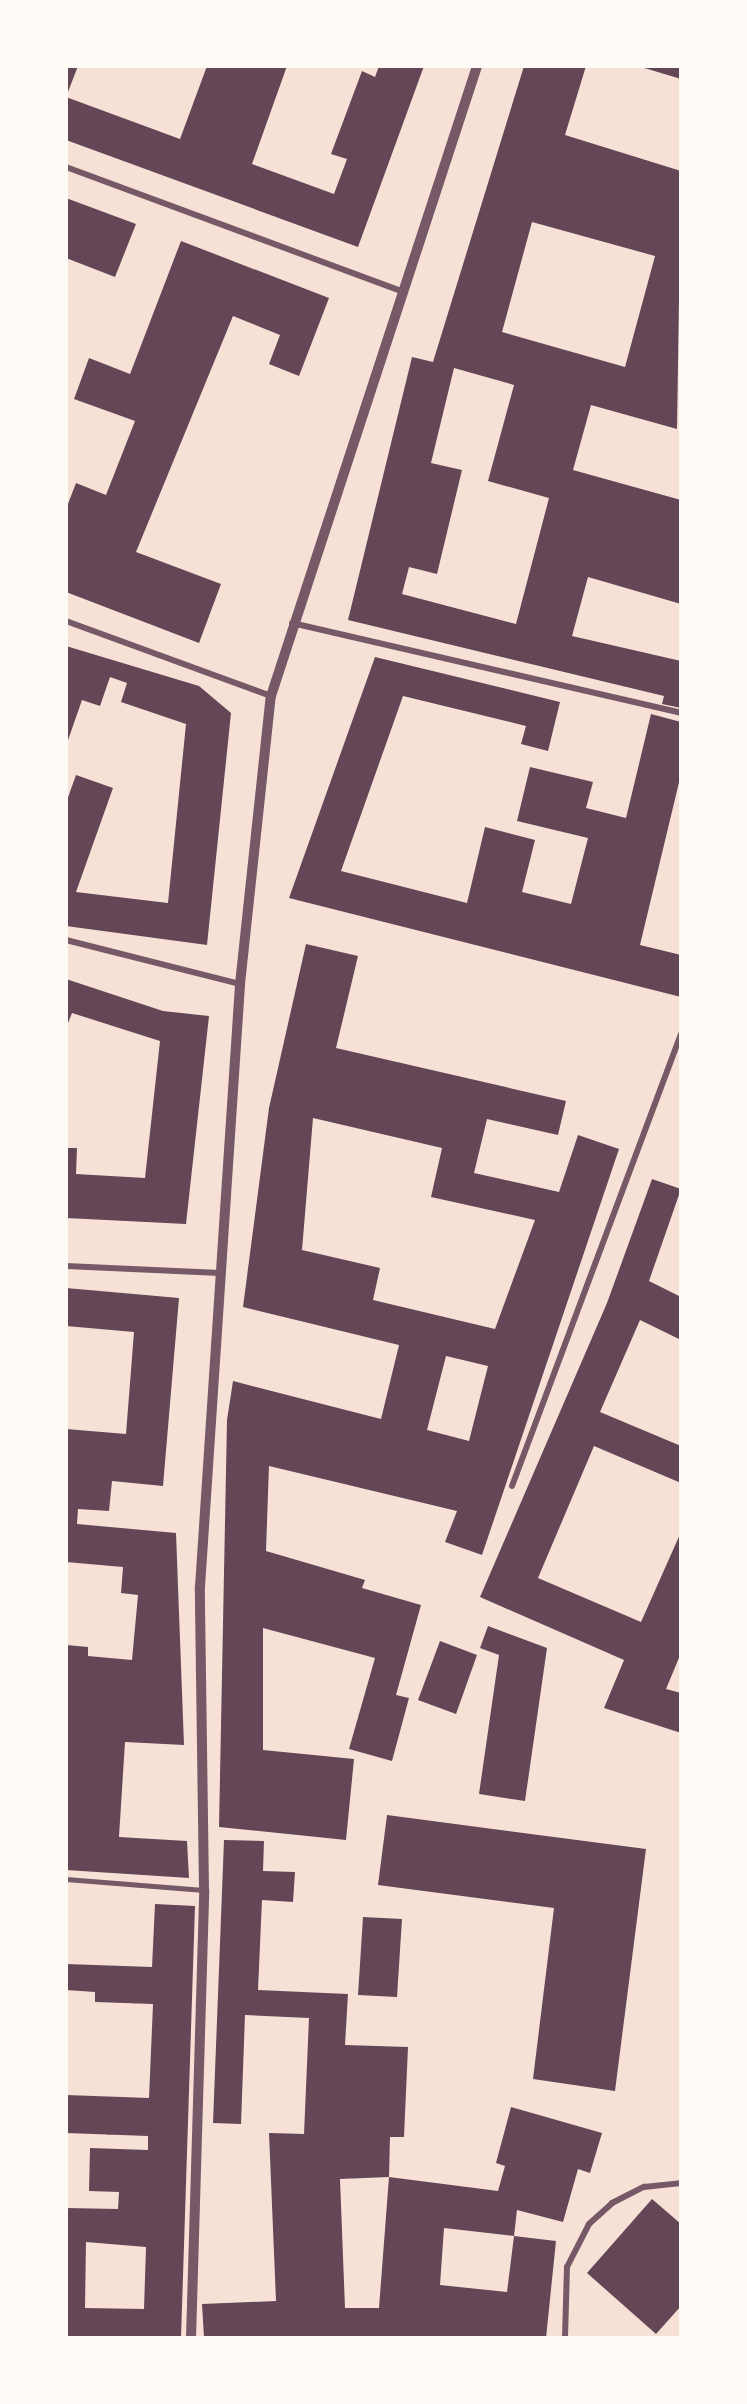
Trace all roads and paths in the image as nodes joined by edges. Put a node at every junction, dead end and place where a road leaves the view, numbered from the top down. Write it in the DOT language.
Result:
graph roads {
  1 [pos="477,66"];
  2 [pos="66,167"];
  3 [pos="401,291"];
  4 [pos="66,621"];
  5 [pos="292,623"];
  6 [pos="271,696"];
  7 [pos="681,713"];
  8 [pos="66,940"];
  9 [pos="240,984"];
  10 [pos="681,1035"];
  11 [pos="66,1266"];
  12 [pos="220,1273"];
  13 [pos="512,1486"];
  14 [pos="66,1879"];
  15 [pos="204,1890"];
  16 [pos="681,2183"];
  17 [pos="191,2338"];
  18 [pos="565,2338"];
  1 -- 3 [label="street"];
  2 -- 3 [label="street"];
  3 -- 5 [label="street"];
  4 -- 6 [label="street"];
  5 -- 6 [label="street"];
  5 -- 7 [label="street"];
  6 -- 9 [label="street"];
  8 -- 9 [label="street"];
  9 -- 12 [label="street"];
  10 -- 13 [label="street"];
  11 -- 12 [label="street"];
  12 -- 15 [label="street"];
  14 -- 15 [label="lane"];
  15 -- 17 [label="street"];
  16 -- 18 [label="street"];
}
